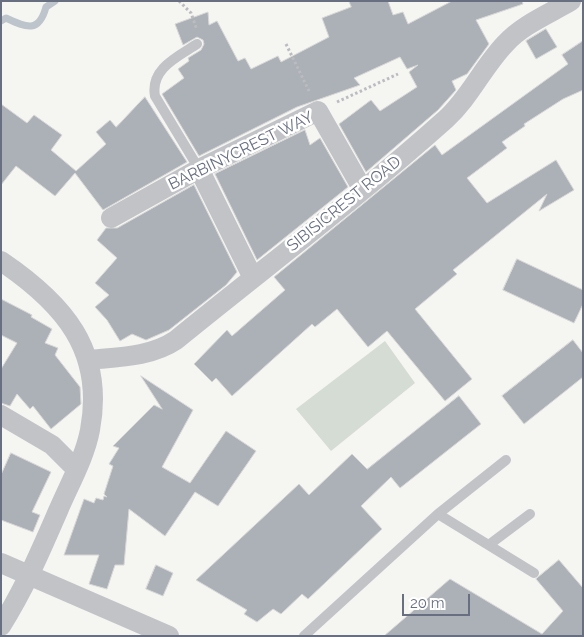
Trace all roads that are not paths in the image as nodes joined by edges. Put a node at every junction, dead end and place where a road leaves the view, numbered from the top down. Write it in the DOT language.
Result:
graph roads {
  1 [pos="571,1"];
  2 [pos="196,44"];
  3 [pos="199,169"];
  4 [pos="363,190"];
  5 [pos="112,218"];
  6 [pos="1,261"];
  7 [pos="253,278"];
  8 [pos="88,360"];
  9 [pos="1,415"];
  10 [pos="506,460"];
  11 [pos="76,469"];
  12 [pos="438,514"];
  13 [pos="530,514"];
  14 [pos="490,544"];
  15 [pos="1,563"];
  16 [pos="534,573"];
  17 [pos="30,576"];
  18 [pos="1,626"];
  19 [pos="169,636"];
  20 [pos="304,636"];
  1 -- 4 [label="street, SIBISICREST ROAD"];
  2 -- 3 [label="lane"];
  3 -- 4 [label="street, BARBINYCREST WAY"];
  3 -- 5 [label="street, BARBINYCREST WAY"];
  3 -- 7 [label="street"];
  4 -- 7 [label="street, SIBISICREST ROAD"];
  6 -- 8 [label="street"];
  7 -- 8 [label="street, SIBISICREST ROAD"];
  8 -- 11 [label="street"];
  9 -- 11 [label="street"];
  10 -- 12 [label="lane"];
  11 -- 17 [label="street"];
  12 -- 14 [label="lane"];
  12 -- 20 [label="lane"];
  13 -- 14 [label="lane"];
  14 -- 16 [label="lane"];
  15 -- 17 [label="street"];
  17 -- 18 [label="street"];
  17 -- 19 [label="street"];
}
